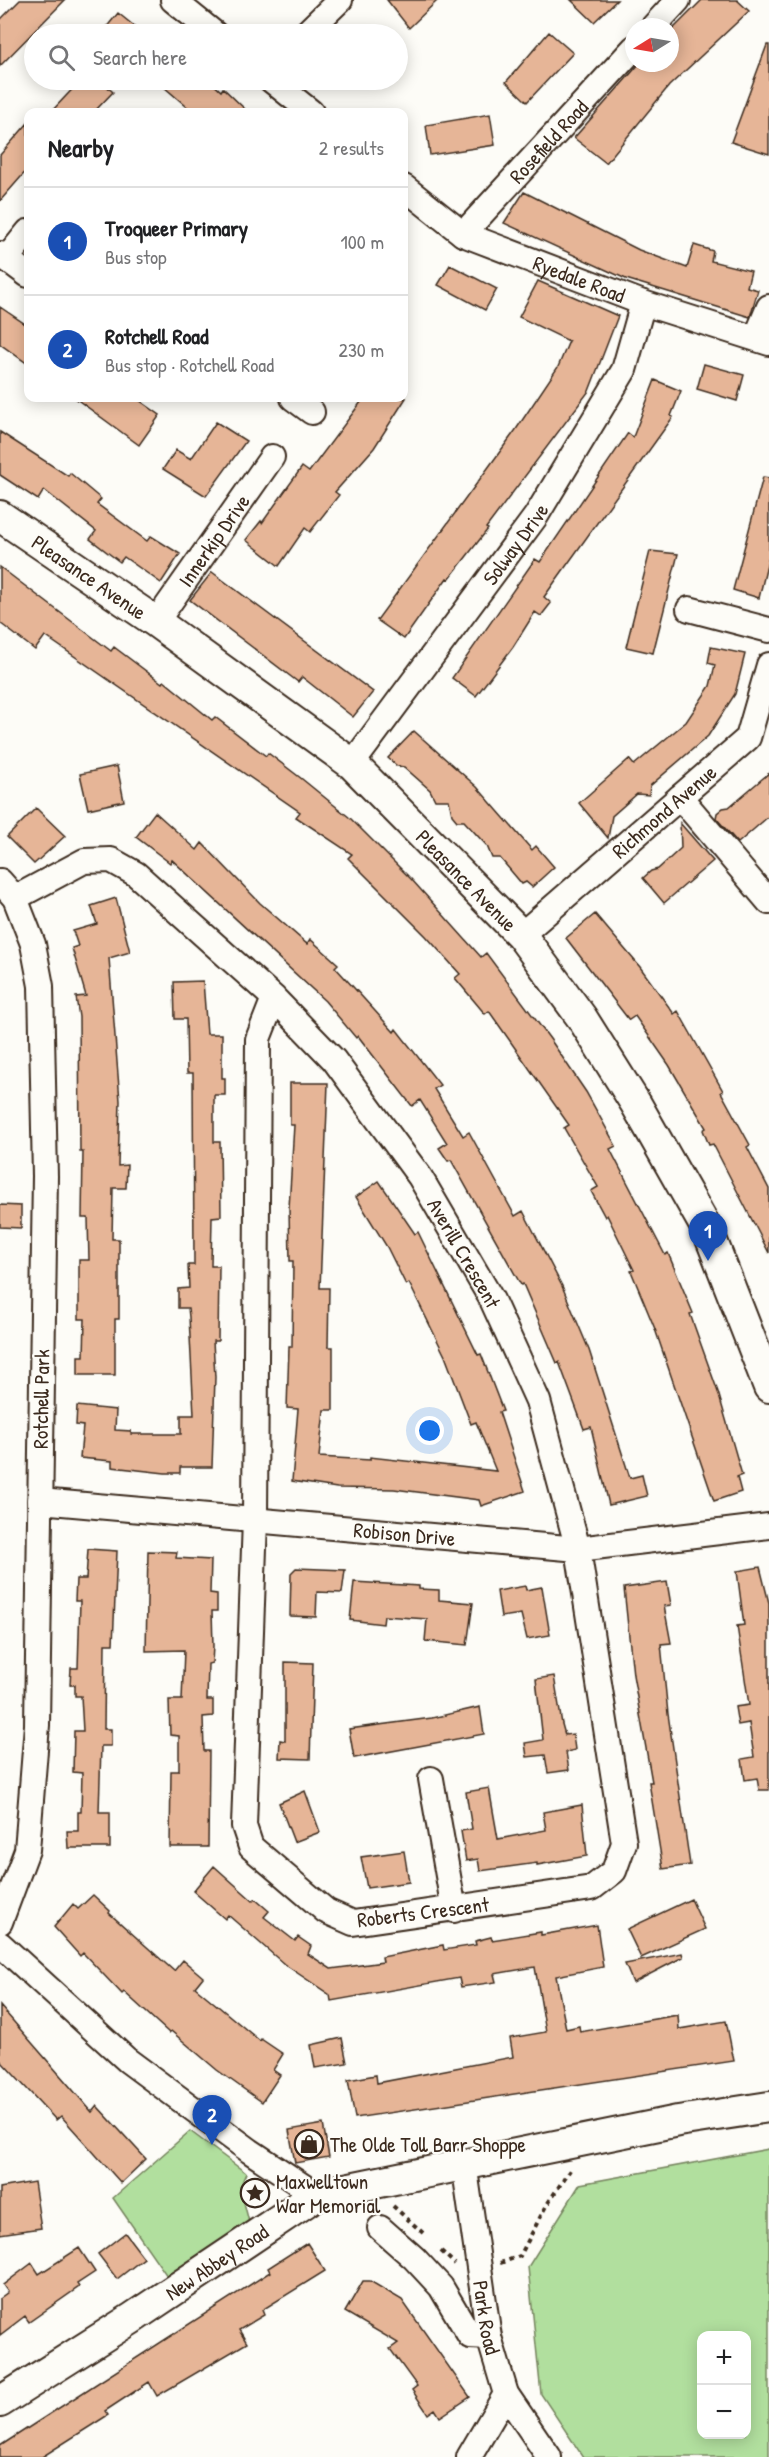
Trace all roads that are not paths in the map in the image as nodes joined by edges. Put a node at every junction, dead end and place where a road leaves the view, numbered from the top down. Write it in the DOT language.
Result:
graph roads {
  1 [pos="173,0"];
  2 [pos="340,0"];
  3 [pos="678,0"];
  4 [pos="661,18"];
  5 [pos="203,24"];
  6 [pos="315,24"];
  7 [pos="625,58"];
  8 [pos="284,90"];
  9 [pos="306,108"];
  10 [pos="408,190"];
  11 [pos="463,234"];
  12 [pos="24,236"];
  13 [pos="3,256"];
  14 [pos="24,272"];
  15 [pos="643,303"];
  16 [pos="769,307"];
  17 [pos="763,340"];
  18 [pos="298,402"];
  19 [pos="312,412"];
  20 [pos="272,457"];
  21 [pos="0,516"];
  22 [pos="689,609"];
  23 [pos="156,622"];
  24 [pos="769,630"];
  25 [pos="769,665"];
  26 [pos="352,764"];
  27 [pos="680,797"];
  28 [pos="7,889"];
  29 [pos="769,902"];
  30 [pos="522,935"];
  31 [pos="274,998"];
  32 [pos="769,1387"];
  33 [pos="40,1501"];
  34 [pos="255,1520"];
  35 [pos="769,1526"];
  36 [pos="578,1548"];
  37 [pos="431,1779"];
  38 [pos="454,1910"];
  39 [pos="0,1922"];
  40 [pos="0,1944"];
  41 [pos="769,2107"];
  42 [pos="464,2163"];
  43 [pos="316,2195"];
  44 [pos="380,2228"];
  45 [pos="489,2337"];
  46 [pos="506,2394"];
  47 [pos="0,2402"];
  48 [pos="469,2457"];
  49 [pos="549,2457"];
  1 -- 5 [label="street"];
  2 -- 6 [label="street"];
  3 -- 4 [label="street"];
  7 -- 11 [label="street, Rosefield Road"];
  8 -- 9 [label="street"];
  10 -- 11 [label="street, Ryedale Road"];
  11 -- 15 [label="street, Ryedale Road"];
  12 -- 13 [label="street"];
  13 -- 14 [label="street"];
  15 -- 17 [label="street, Ryedale Road"];
  15 -- 26 [label="street, Solway Drive"];
  16 -- 17 [label="street"];
  18 -- 19 [label="street"];
  20 -- 23 [label="street, Innerkip Drive"];
  21 -- 23 [label="main road, Pleasance Avenue"];
  22 -- 24 [label="street"];
  23 -- 26 [label="main road, Pleasance Avenue"];
  25 -- 27 [label="street, Richmond Avenue"];
  26 -- 30 [label="main road, Pleasance Avenue"];
  27 -- 29 [label="street"];
  27 -- 30 [label="street, Richmond Avenue"];
  28 -- 31 [label="street, Averill Crescent"];
  28 -- 33 [label="street, Rotchell Park"];
  30 -- 32 [label="main road, Pleasance Avenue"];
  31 -- 34 [label="street"];
  31 -- 36 [label="street, Averill Crescent"];
  33 -- 34 [label="street, Robison Drive"];
  33 -- 39 [label="street, Rotchell Park"];
  34 -- 36 [label="street, Robison Drive"];
  34 -- 38 [label="street, Roberts Crescent"];
  35 -- 36 [label="street, Robison Drive"];
  36 -- 38 [label="street, Roberts Crescent"];
  37 -- 38 [label="street"];
  40 -- 43 [label="street"];
  41 -- 42 [label="main road, New Abbey Road"];
  42 -- 43 [label="main road, New Abbey Road"];
  42 -- 45 [label="street, Park Road"];
  43 -- 47 [label="main road, New Abbey Road"];
  44 -- 45 [label="street"];
  45 -- 46 [label="street, Park Road"];
  46 -- 48 [label="street"];
  46 -- 49 [label="street, Park Road"];
}
